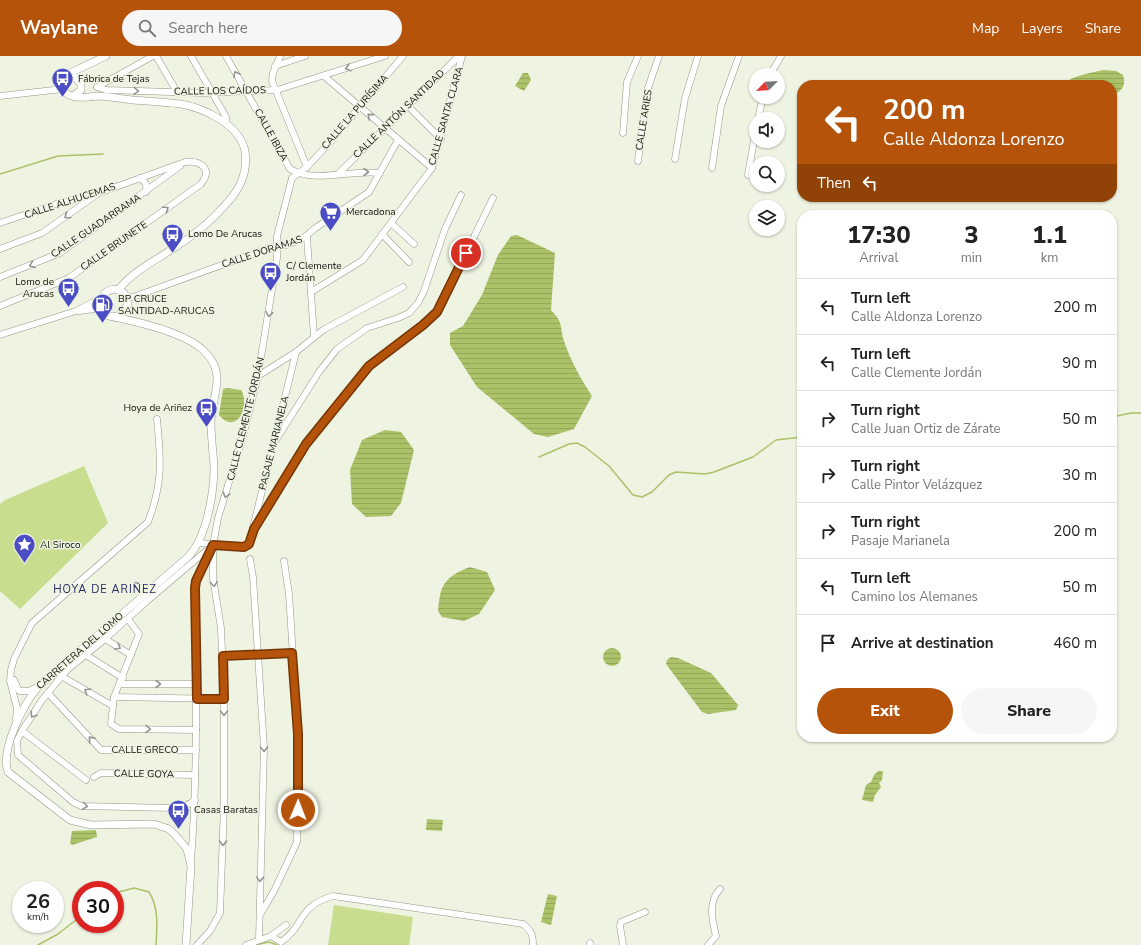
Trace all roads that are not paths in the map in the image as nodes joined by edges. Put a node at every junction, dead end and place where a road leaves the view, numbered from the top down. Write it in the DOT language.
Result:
graph roads {
  1 [pos="106,56"];
  2 [pos="155,56"];
  3 [pos="191,56"];
  4 [pos="226,56"];
  5 [pos="305,56"];
  6 [pos="385,56"];
  7 [pos="403,56"];
  8 [pos="461,56"];
  9 [pos="638,56"];
  10 [pos="658,56"];
  11 [pos="698,56"];
  12 [pos="739,56"];
  13 [pos="781,56"];
  14 [pos="277,59"];
  15 [pos="90,64"];
  16 [pos="774,68"];
  17 [pos="324,76"];
  18 [pos="68,78"];
  19 [pos="81,82"];
  20 [pos="64,89"];
  21 [pos="277,90"];
  22 [pos="177,92"];
  23 [pos="246,92"];
  24 [pos="212,93"];
  25 [pos="0,96"];
  26 [pos="73,96"];
  27 [pos="96,96"];
  28 [pos="408,105"];
  29 [pos="360,107"];
  30 [pos="226,124"];
  31 [pos="385,129"];
  32 [pos="623,132"];
  33 [pos="441,139"];
  34 [pos="398,140"];
  35 [pos="753,148"];
  36 [pos="675,159"];
  37 [pos="638,161"];
  38 [pos="185,162"];
  39 [pos="202,164"];
  40 [pos="307,167"];
  41 [pos="432,168"];
  42 [pos="712,168"];
  43 [pos="339,173"];
  44 [pos="380,173"];
  45 [pos="299,174"];
  46 [pos="748,175"];
  47 [pos="140,178"];
  48 [pos="146,192"];
  49 [pos="99,193"];
  50 [pos="461,195"];
  51 [pos="493,198"];
  52 [pos="0,223"];
  53 [pos="391,223"];
  54 [pos="382,234"];
  55 [pos="307,237"];
  56 [pos="414,244"];
  57 [pos="278,247"];
  58 [pos="0,249"];
  59 [pos="409,262"];
  60 [pos="0,277"];
  61 [pos="403,287"];
  62 [pos="311,292"];
  63 [pos="125,294"];
  64 [pos="101,298"];
  65 [pos="0,306"];
  66 [pos="128,306"];
  67 [pos="76,311"];
  68 [pos="112,316"];
  69 [pos="139,323"];
  70 [pos="0,335"];
  71 [pos="314,336"];
  72 [pos="296,352"];
  73 [pos="258,376"];
  74 [pos="157,419"];
  75 [pos="274,443"];
  76 [pos="208,516"];
  77 [pos="218,518"];
  78 [pos="205,526"];
  79 [pos="215,528"];
  80 [pos="254,529"];
  81 [pos="198,543"];
  82 [pos="213,545"];
  83 [pos="250,559"];
  84 [pos="284,561"];
  85 [pos="128,619"];
  86 [pos="105,639"];
  87 [pos="292,653"];
  88 [pos="258,654"];
  89 [pos="86,655"];
  90 [pos="131,655"];
  91 [pos="223,656"];
  92 [pos="11,670"];
  93 [pos="61,676"];
  94 [pos="122,681"];
  95 [pos="197,684"];
  96 [pos="38,687"];
  97 [pos="48,693"];
  98 [pos="114,697"];
  99 [pos="197,699"];
  100 [pos="224,699"];
  101 [pos="113,706"];
  102 [pos="16,720"];
  103 [pos="196,730"];
  104 [pos="22,731"];
  105 [pos="196,750"];
  106 [pos="195,775"];
  107 [pos="94,777"];
  108 [pos="86,780"];
  109 [pos="195,800"];
  110 [pos="191,866"];
  111 [pos="720,889"];
  112 [pos="645,912"];
  113 [pos="261,913"];
  114 [pos="286,925"];
  115 [pos="271,936"];
  116 [pos="259,940"];
  117 [pos="186,945"];
  118 [pos="197,945"];
  119 [pos="246,945"];
  120 [pos="534,945"];
  121 [pos="623,945"];
  122 [pos="708,945"];
  1 -- 15 [label="main road"];
  2 -- 22 [label="street"];
  2 -- 22 [label="street, CALLE LOS CAÍDOS, one-way"];
  3 -- 24 [label="street"];
  23 -- 4 [label="street, CALLE IBIZA, one-way"];
  5 -- 14 [label="street"];
  6 -- 17 [label="street, CALLE LOS CAÍDOS, one-way"];
  7 -- 29 [label="street, CALLE LA PURÍSIMA"];
  8 -- 28 [label="street, CALLE ANTÓN SANTIDAD"];
  8 -- 33 [label="street, CALLE SANTA CLARA"];
  9 -- 32 [label="street"];
  10 -- 37 [label="street, CALLE ARIES"];
  11 -- 36 [label="street"];
  12 -- 42 [label="street"];
  13 -- 16 [label="street"];
  14 -- 21 [label="street"];
  15 -- 18 [label="main road"];
  15 -- 19 [label="main road"];
  17 -- 21 [label="street, CALLE LOS CAÍDOS"];
  17 -- 29 [label="street"];
  18 -- 19 [label="main road"];
  18 -- 20 [label="main road"];
  19 -- 26 [label="main road"];
  19 -- 27 [label="main road"];
  20 -- 25 [label="street"];
  20 -- 26 [label="main road"];
  21 -- 23 [label="street, CALLE LOS CAÍDOS"];
  21 -- 40 [label="street"];
  22 -- 24 [label="street, CALLE LOS CAÍDOS"];
  23 -- 24 [label="street, CALLE LOS CAÍDOS"];
  23 -- 45 [label="street, CALLE IBIZA"];
  24 -- 30 [label="street"];
  26 -- 27 [label="main road"];
  27 -- 30 [label="main road"];
  28 -- 31 [label="street, CALLE ANTÓN SANTIDAD"];
  28 -- 33 [label="street"];
  31 -- 29 [label="street, one-way"];
  29 -- 40 [label="street, CALLE LA PURÍSIMA"];
  30 -- 63 [label="main road"];
  31 -- 34 [label="street"];
  31 -- 43 [label="street, CALLE ANTÓN SANTIDAD"];
  33 -- 41 [label="street, CALLE SANTA CLARA"];
  34 -- 41 [label="street"];
  34 -- 44 [label="street, CALLE DORAMAS"];
  35 -- 46 [label="street"];
  38 -- 39 [label="street, CALLE ALHUCEMAS"];
  38 -- 47 [label="street, CALLE ALHUCEMAS"];
  38 -- 48 [label="street, CALLE GUADARRAMA"];
  65 -- 39 [label="street, CALLE BRUNETE, one-way"];
  40 -- 45 [label="street, CALLE LA PURÍSIMA"];
  41 -- 53 [label="street, CALLE SANTA CLARA"];
  43 -- 44 [label="street, one-way"];
  43 -- 45 [label="street"];
  44 -- 55 [label="street, CALLE DORAMAS"];
  45 -- 57 [label="street"];
  47 -- 48 [label="street"];
  47 -- 49 [label="street, CALLE ALHUCEMAS"];
  48 -- 60 [label="street, CALLE GUADARRAMA, one-way"];
  49 -- 52 [label="street, CALLE ALHUCEMAS"];
  49 -- 58 [label="street, one-way"];
  50 -- 75 [label="street"];
  51 -- 80 [label="street"];
  53 -- 54 [label="street, CALLE SANTA CLARA"];
  53 -- 56 [label="street"];
  54 -- 59 [label="street"];
  54 -- 62 [label="street, CALLE SANTA CLARA"];
  55 -- 57 [label="street, CALLE DORAMAS"];
  55 -- 62 [label="street"];
  57 -- 63 [label="street, CALLE DORAMAS"];
  57 -- 73 [label="street, CALLE CLEMENTE JORDÁN, one-way"];
  61 -- 71 [label="street"];
  62 -- 71 [label="street"];
  63 -- 64 [label="main road"];
  63 -- 66 [label="main road"];
  64 -- 67 [label="street"];
  64 -- 68 [label="main road"];
  66 -- 68 [label="main road"];
  66 -- 69 [label="main road"];
  67 -- 68 [label="street"];
  67 -- 70 [label="street"];
  68 -- 69 [label="main road, CARRETERA DEL LOMO"];
  69 -- 76 [label="main road, CARRETERA DEL LOMO"];
  71 -- 72 [label="street"];
  72 -- 73 [label="street"];
  72 -- 75 [label="street, PASAJE MARIANELA"];
  73 -- 77 [label="street, CALLE CLEMENTE JORDÁN, one-way"];
  74 -- 92 [label="street"];
  75 -- 80 [label="street, PASAJE MARIANELA"];
  76 -- 77 [label="street"];
  76 -- 78 [label="main road, CARRETERA DEL LOMO"];
  77 -- 79 [label="street, CALLE CLEMENTE JORDÁN"];
  78 -- 79 [label="street"];
  78 -- 81 [label="main road, CARRETERA DEL LOMO"];
  79 -- 82 [label="street, CALLE CLEMENTE JORDÁN"];
  80 -- 82 [label="street, PASAJE MARIANELA"];
  81 -- 82 [label="street"];
  81 -- 96 [label="main road, CARRETERA DEL LOMO"];
  82 -- 85 [label="street"];
  82 -- 91 [label="street, CALLE CLEMENTE JORDÁN, one-way"];
  82 -- 95 [label="street"];
  83 -- 88 [label="street"];
  84 -- 87 [label="street"];
  85 -- 86 [label="street"];
  85 -- 90 [label="street"];
  86 -- 89 [label="street"];
  86 -- 90 [label="street, one-way"];
  87 -- 88 [label="street"];
  87 -- 113 [label="street"];
  88 -- 91 [label="street"];
  88 -- 113 [label="street, one-way"];
  89 -- 93 [label="street"];
  89 -- 94 [label="street"];
  90 -- 94 [label="street"];
  91 -- 100 [label="street, CALLE CLEMENTE JORDÁN"];
  92 -- 96 [label="street"];
  92 -- 102 [label="street"];
  93 -- 97 [label="street"];
  101 -- 93 [label="street, one-way"];
  94 -- 95 [label="street, one-way"];
  94 -- 98 [label="street"];
  95 -- 99 [label="street"];
  96 -- 102 [label="main road, CARRETERA DEL LOMO"];
  97 -- 104 [label="street, one-way"];
  105 -- 97 [label="street, CALLE GRECO, one-way"];
  98 -- 99 [label="street"];
  98 -- 101 [label="street"];
  99 -- 100 [label="street"];
  99 -- 103 [label="street"];
  100 -- 118 [label="street, CALLE CLEMENTE JORDÁN, one-way"];
  101 -- 103 [label="street, one-way"];
  102 -- 110 [label="main road, CARRETERA DEL LOMO"];
  103 -- 105 [label="street"];
  104 -- 108 [label="street"];
  104 -- 109 [label="street, one-way"];
  105 -- 106 [label="street"];
  106 -- 107 [label="street, CALLE GOYA"];
  106 -- 109 [label="street"];
  109 -- 110 [label="street"];
  110 -- 117 [label="main road, CARRETERA DEL LOMO"];
  111 -- 122 [label="street"];
  112 -- 121 [label="street"];
  113 -- 116 [label="street"];
  114 -- 115 [label="street"];
  115 -- 116 [label="street"];
  115 -- 120 [label="street"];
  116 -- 119 [label="street"];
}
